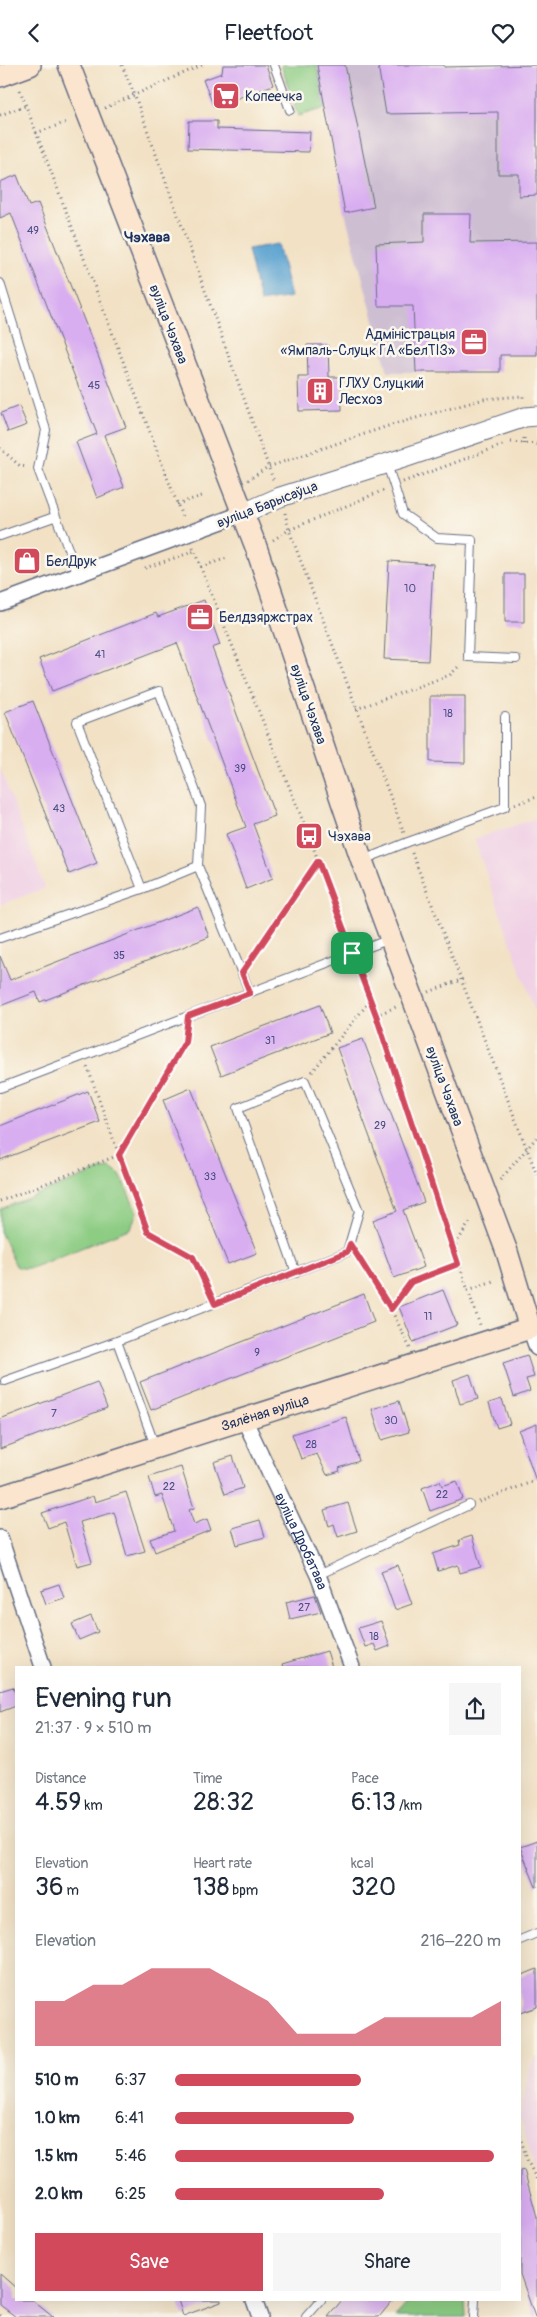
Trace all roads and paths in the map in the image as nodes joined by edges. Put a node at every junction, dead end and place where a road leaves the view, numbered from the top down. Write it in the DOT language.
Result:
graph roads {
  1 [pos="30,65"];
  2 [pos="69,65"];
  3 [pos="122,65"];
  4 [pos="202,65"];
  5 [pos="274,65"];
  6 [pos="0,76"];
  7 [pos="20,90"];
  8 [pos="135,96"];
  9 [pos="25,106"];
  10 [pos="104,108"];
  11 [pos="290,110"];
  12 [pos="0,115"];
  13 [pos="67,122"];
  14 [pos="36,133"];
  15 [pos="0,283"];
  16 [pos="523,397"];
  17 [pos="537,416"];
  18 [pos="0,448"];
  19 [pos="387,462"];
  20 [pos="268,467"];
  21 [pos="38,469"];
  22 [pos="246,482"];
  23 [pos="274,482"];
  24 [pos="205,495"];
  25 [pos="177,504"];
  26 [pos="244,513"];
  27 [pos="54,517"];
  28 [pos="185,525"];
  29 [pos="0,537"];
  30 [pos="192,545"];
  31 [pos="227,558"];
  32 [pos="201,567"];
  33 [pos="78,575"];
  34 [pos="0,603"];
  35 [pos="468,657"];
  36 [pos="516,659"];
  37 [pos="356,709"];
  38 [pos="505,717"];
  39 [pos="537,797"];
  40 [pos="505,807"];
  41 [pos="318,861"];
  42 [pos="362,861"];
  43 [pos="198,866"];
  44 [pos="142,889"];
  45 [pos="0,939"];
  46 [pos="390,939"];
  47 [pos="352,953"];
  48 [pos="242,973"];
  49 [pos="463,979"];
  50 [pos="428,992"];
  51 [pos="250,993"];
  52 [pos="370,1001"];
  53 [pos="401,1005"];
  54 [pos="376,1015"];
  55 [pos="188,1016"];
  56 [pos="83,1056"];
  57 [pos="305,1081"];
  58 [pos="0,1088"];
  59 [pos="537,1137"];
  60 [pos="528,1148"];
  61 [pos="119,1155"];
  62 [pos="537,1175"];
  63 [pos="500,1181"];
  64 [pos="0,1201"];
  65 [pos="471,1220"];
  66 [pos="350,1244"];
  67 [pos="452,1250"];
  68 [pos="458,1264"];
  69 [pos="296,1273"];
  70 [pos="496,1280"];
  71 [pos="468,1291"];
  72 [pos="215,1304"];
  73 [pos="391,1309"];
  74 [pos="535,1325"];
  75 [pos="117,1341"];
  76 [pos="485,1341"];
  77 [pos="537,1348"];
  78 [pos="412,1352"];
  79 [pos="5,1381"];
  80 [pos="244,1419"];
  81 [pos="155,1448"];
  82 [pos="537,1480"];
  83 [pos="0,1497"];
  84 [pos="469,1505"];
  85 [pos="0,1538"];
  86 [pos="318,1575"];
  87 [pos="43,1666"];
  88 [pos="352,1666"];
  89 [pos="537,1933"];
  90 [pos="521,1940"];
  91 [pos="521,2139"];
  92 [pos="537,2180"];
  93 [pos="254,2301"];
  94 [pos="320,2301"];
  95 [pos="476,2301"];
  96 [pos="260,2317"];
  97 [pos="306,2317"];
  98 [pos="474,2317"];
  1 -- 6 [label="main road"];
  2 -- 26 [label="main road, вуліца Чэхава"];
  3 -- 8 [label="path"];
  4 -- 8 [label="path"];
  5 -- 11 [label="lane"];
  7 -- 9 [label="path"];
  8 -- 10 [label="path"];
  8 -- 20 [label="path"];
  9 -- 12 [label="path"];
  9 -- 14 [label="path"];
  13 -- 14 [label="path"];
  14 -- 25 [label="path"];
  15 -- 21 [label="lane"];
  16 -- 20 [label="path"];
  17 -- 19 [label="street, вуліца Барысаўца"];
  18 -- 21 [label="path"];
  19 -- 26 [label="street, вуліца Барысаўца"];
  19 -- 35 [label="lane"];
  20 -- 22 [label="path"];
  20 -- 23 [label="path"];
  21 -- 27 [label="lane"];
  24 -- 25 [label="path"];
  25 -- 28 [label="path"];
  26 -- 33 [label="street, вуліца Барысаўца"];
  26 -- 42 [label="main road, вуліца Чэхава"];
  27 -- 29 [label="lane"];
  27 -- 33 [label="lane"];
  30 -- 32 [label="path"];
  31 -- 32 [label="path"];
  32 -- 41 [label="path"];
  33 -- 34 [label="street, вуліца Барысаўца"];
  35 -- 36 [label="lane"];
  35 -- 37 [label="path"];
  38 -- 40 [label="lane"];
  39 -- 40 [label="path"];
  40 -- 42 [label="lane"];
  41 -- 47 [label="path"];
  41 -- 48 [label="path"];
  42 -- 46 [label="main road, вуліца Чэхава"];
  43 -- 44 [label="lane"];
  43 -- 44 [label="lane"];
  43 -- 48 [label="lane"];
  44 -- 45 [label="lane"];
  46 -- 47 [label="lane"];
  46 -- 74 [label="main road, вуліца Чэхава"];
  47 -- 51 [label="lane"];
  47 -- 52 [label="path"];
  48 -- 51 [label="lane"];
  49 -- 50 [label="path"];
  51 -- 55 [label="lane"];
  52 -- 54 [label="path"];
  52 -- 57 [label="path"];
  53 -- 54 [label="path"];
  54 -- 67 [label="path"];
  55 -- 56 [label="lane"];
  55 -- 61 [label="path"];
  56 -- 58 [label="lane"];
  56 -- 61 [label="path"];
  57 -- 66 [label="lane"];
  57 -- 69 [label="lane"];
  59 -- 60 [label="path"];
  60 -- 62 [label="path"];
  60 -- 63 [label="path"];
  61 -- 64 [label="path"];
  61 -- 72 [label="path"];
  65 -- 67 [label="path"];
  66 -- 69 [label="lane"];
  66 -- 73 [label="path"];
  67 -- 68 [label="path"];
  68 -- 71 [label="path"];
  68 -- 73 [label="path"];
  69 -- 72 [label="lane"];
  70 -- 71 [label="path"];
  71 -- 76 [label="path"];
  72 -- 75 [label="lane"];
  73 -- 78 [label="path"];
  74 -- 76 [label="main road, Зялёная вуліца"];
  74 -- 77 [label="street, вуліца Чэхава"];
  75 -- 79 [label="lane"];
  75 -- 81 [label="lane"];
  76 -- 80 [label="main road, Зялёная вуліца"];
  80 -- 81 [label="main road, Зялёная вуліца"];
  80 -- 86 [label="street, вуліца Дробатава"];
  81 -- 83 [label="main road, Зялёная вуліца"];
  82 -- 84 [label="path"];
  84 -- 86 [label="lane"];
  85 -- 87 [label="street"];
  86 -- 88 [label="street, вуліца Дробатава"];
  89 -- 90 [label="lane"];
  91 -- 92 [label="path"];
  93 -- 96 [label="street"];
  94 -- 97 [label="lane"];
  95 -- 98 [label="lane"];
}
